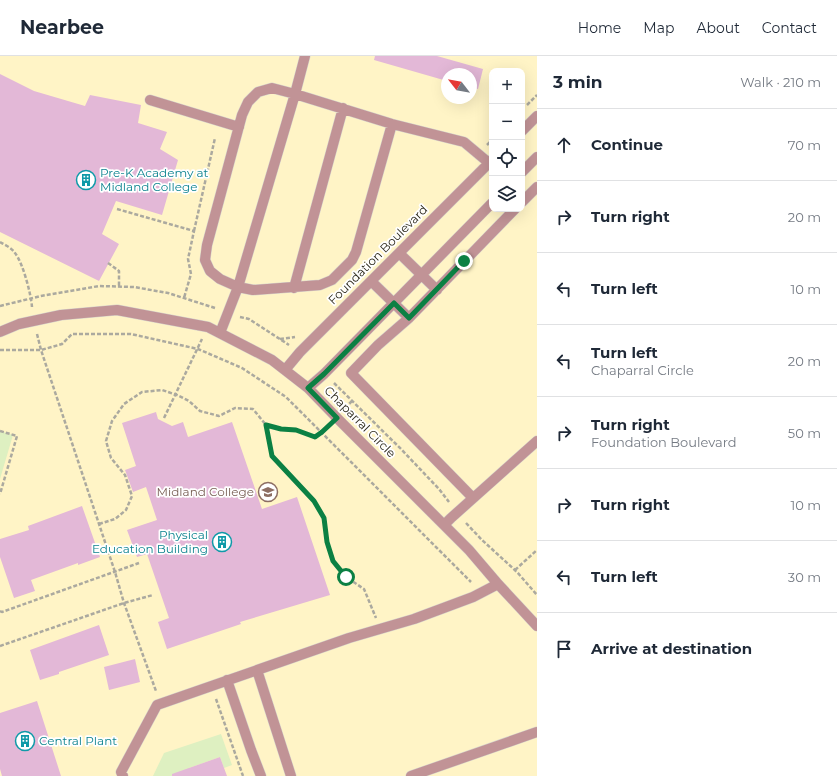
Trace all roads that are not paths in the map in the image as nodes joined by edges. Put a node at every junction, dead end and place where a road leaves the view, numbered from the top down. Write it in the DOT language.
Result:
graph roads {
  1 [pos="305,56"];
  2 [pos="295,94"];
  3 [pos="150,100"];
  4 [pos="343,108"];
  5 [pos="537,116"];
  6 [pos="392,124"];
  7 [pos="239,127"];
  8 [pos="525,128"];
  9 [pos="537,157"];
  10 [pos="489,161"];
  11 [pos="489,164"];
  12 [pos="525,169"];
  13 [pos="537,187"];
  14 [pos="525,199"];
  15 [pos="489,206"];
  16 [pos="512,212"];
  17 [pos="399,253"];
  18 [pos="421,275"];
  19 [pos="371,281"];
  20 [pos="238,287"];
  21 [pos="294,288"];
  22 [pos="437,290"];
  23 [pos="394,303"];
  24 [pos="409,318"];
  25 [pos="0,332"];
  26 [pos="220,333"];
  27 [pos="285,370"];
  28 [pos="308,388"];
  29 [pos="537,441"];
  30 [pos="473,498"];
  31 [pos="444,525"];
  32 [pos="498,584"];
  33 [pos="537,626"];
  34 [pos="257,670"];
  35 [pos="227,680"];
  36 [pos="537,732"];
  37 [pos="123,776"];
  38 [pos="261,776"];
  39 [pos="291,776"];
  40 [pos="411,776"];
  1 -- 2 [label="street"];
  2 -- 4 [label="street"];
  2 -- 7 [label="street"];
  2 -- 20 [label="street"];
  3 -- 7 [label="street"];
  4 -- 6 [label="street"];
  4 -- 21 [label="street"];
  5 -- 8 [label="street"];
  6 -- 10 [label="street"];
  6 -- 21 [label="street"];
  7 -- 20 [label="street"];
  9 -- 12 [label="street"];
  11 -- 17 [label="street, Foundation Boulevard"];
  13 -- 14 [label="street"];
  15 -- 18 [label="street"];
  16 -- 22 [label="street"];
  17 -- 18 [label="street"];
  17 -- 19 [label="street, Foundation Boulevard"];
  18 -- 22 [label="street"];
  18 -- 23 [label="street"];
  19 -- 23 [label="street"];
  19 -- 27 [label="street, Foundation Boulevard"];
  20 -- 21 [label="street"];
  20 -- 26 [label="street"];
  22 -- 24 [label="street"];
  23 -- 24 [label="street"];
  23 -- 28 [label="street"];
  24 -- 30 [label="street"];
  25 -- 26 [label="street, Chaparral Circle"];
  26 -- 27 [label="street, Chaparral Circle"];
  27 -- 28 [label="street, Chaparral Circle"];
  28 -- 31 [label="street, Chaparral Circle"];
  29 -- 30 [label="street"];
  30 -- 31 [label="street"];
  31 -- 32 [label="street, Chaparral Circle"];
  32 -- 33 [label="street, Chaparral Circle"];
  32 -- 34 [label="street"];
  34 -- 35 [label="street"];
  34 -- 39 [label="street"];
  35 -- 37 [label="street"];
  35 -- 38 [label="street"];
  36 -- 40 [label="street"];
}
